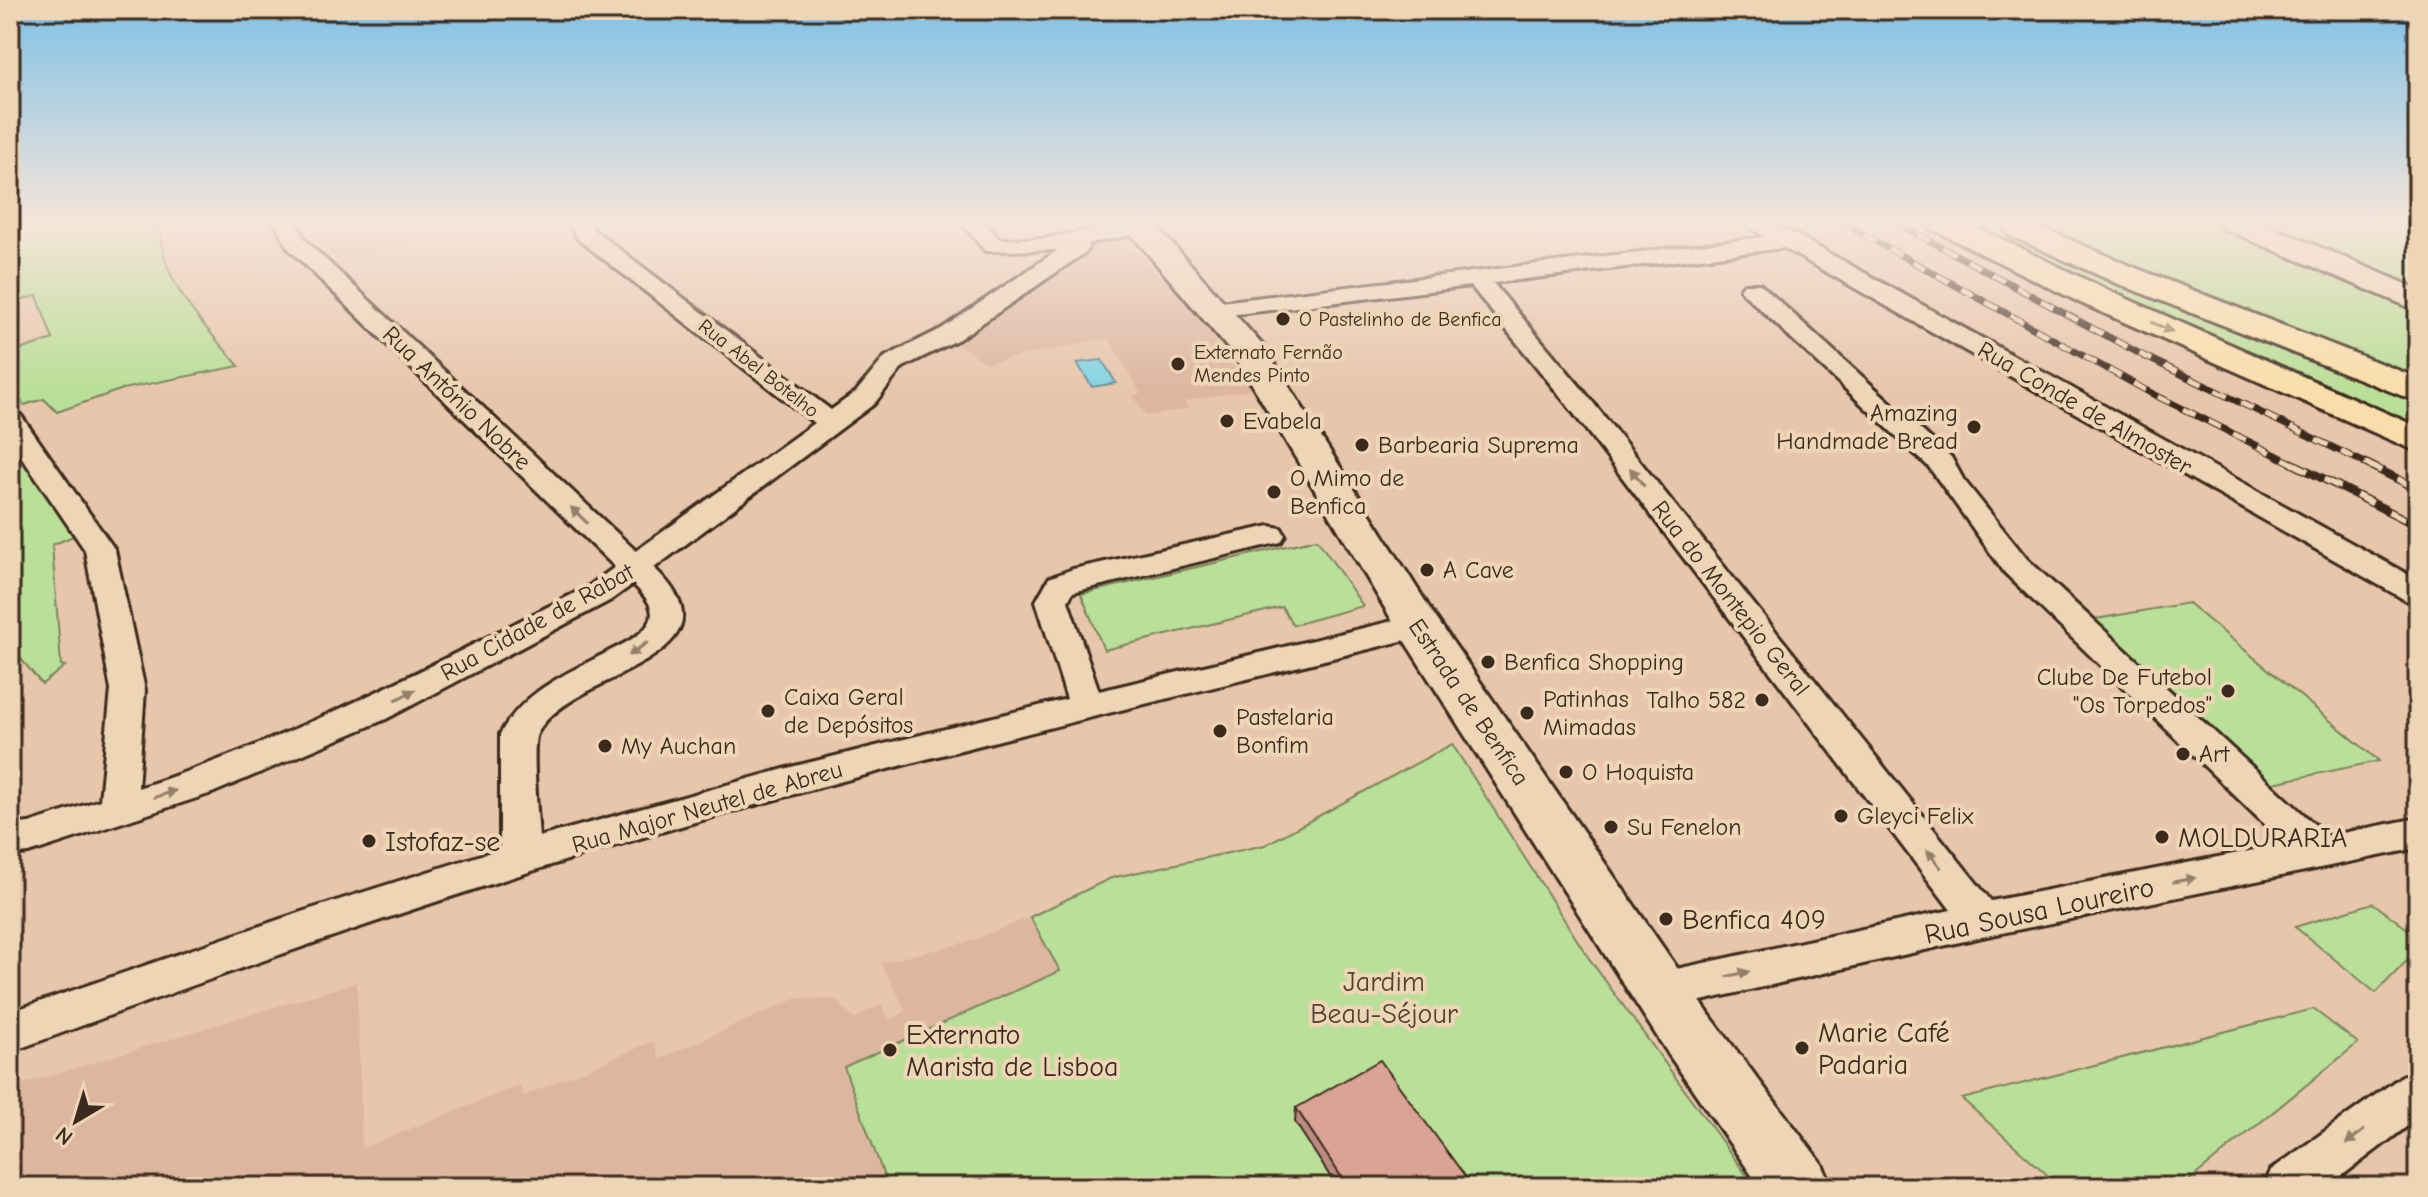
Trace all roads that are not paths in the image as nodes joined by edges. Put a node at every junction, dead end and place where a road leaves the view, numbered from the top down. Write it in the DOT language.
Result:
graph roads {
  1 [pos="331,277"];
  2 [pos="642,277"];
  3 [pos="1031,277"];
  4 [pos="1180,277"];
  5 [pos="1495,277"];
  6 [pos="1854,277"];
  7 [pos="2054,277"];
  8 [pos="2130,277"];
  9 [pos="2175,277"];
  10 [pos="2362,277"];
  11 [pos="2388,277"];
  12 [pos="1477,279"];
  13 [pos="1752,289"];
  14 [pos="2418,290"];
  15 [pos="2418,301"];
  16 [pos="1212,310"];
  17 [pos="2414,383"];
  18 [pos="10,420"];
  19 [pos="831,423"];
  20 [pos="2418,441"];
  21 [pos="1270,535"];
  22 [pos="635,569"];
  23 [pos="2418,594"];
  24 [pos="1418,626"];
  25 [pos="1087,708"];
  26 [pos="118,809"];
  27 [pos="2418,833"];
  28 [pos="10,840"];
  29 [pos="2320,853"];
  30 [pos="520,861"];
  31 [pos="1982,920"];
  32 [pos="1662,991"];
  33 [pos="10,1032"];
  34 [pos="2418,1091"];
  35 [pos="1799,1187"];
  36 [pos="2288,1187"];
  22 -- 1 [label="street, Rua António Nobre, one-way"];
  2 -- 19 [label="street, Rua Abel Botelho"];
  3 -- 19 [label="street, Rua Cidade de Rabat"];
  4 -- 16 [label="street, Estrada de Benfica"];
  5 -- 12 [label="street"];
  6 -- 23 [label="street, Rua Conde de Almoster"];
  7 -- 20 [label="highway, one-way"];
  8 -- 17 [label="highway"];
  9 -- 17 [label="highway"];
  10 -- 15 [label="street"];
  11 -- 14 [label="street"];
  12 -- 16 [label="street"];
  31 -- 12 [label="street, Rua do Montepio Geral, one-way"];
  13 -- 29 [label="street"];
  16 -- 24 [label="street, Estrada de Benfica"];
  18 -- 26 [label="street"];
  19 -- 22 [label="street, Rua Cidade de Rabat"];
  21 -- 25 [label="street"];
  26 -- 22 [label="street, Rua Cidade de Rabat, one-way"];
  22 -- 30 [label="street, Rua António Nobre, one-way"];
  24 -- 25 [label="street, Rua Major Neutel de Abreu"];
  24 -- 32 [label="street, Estrada de Benfica"];
  25 -- 30 [label="street, Rua Major Neutel de Abreu"];
  26 -- 28 [label="street, Rua Cidade de Rabat"];
  27 -- 29 [label="street, Rua Sousa Loureiro"];
  31 -- 29 [label="street, Rua Sousa Loureiro, one-way"];
  30 -- 33 [label="street, Rua Major Neutel de Abreu"];
  32 -- 31 [label="street, Rua Sousa Loureiro, one-way"];
  32 -- 35 [label="street, Estrada de Benfica"];
  34 -- 36 [label="street, one-way"];
}
